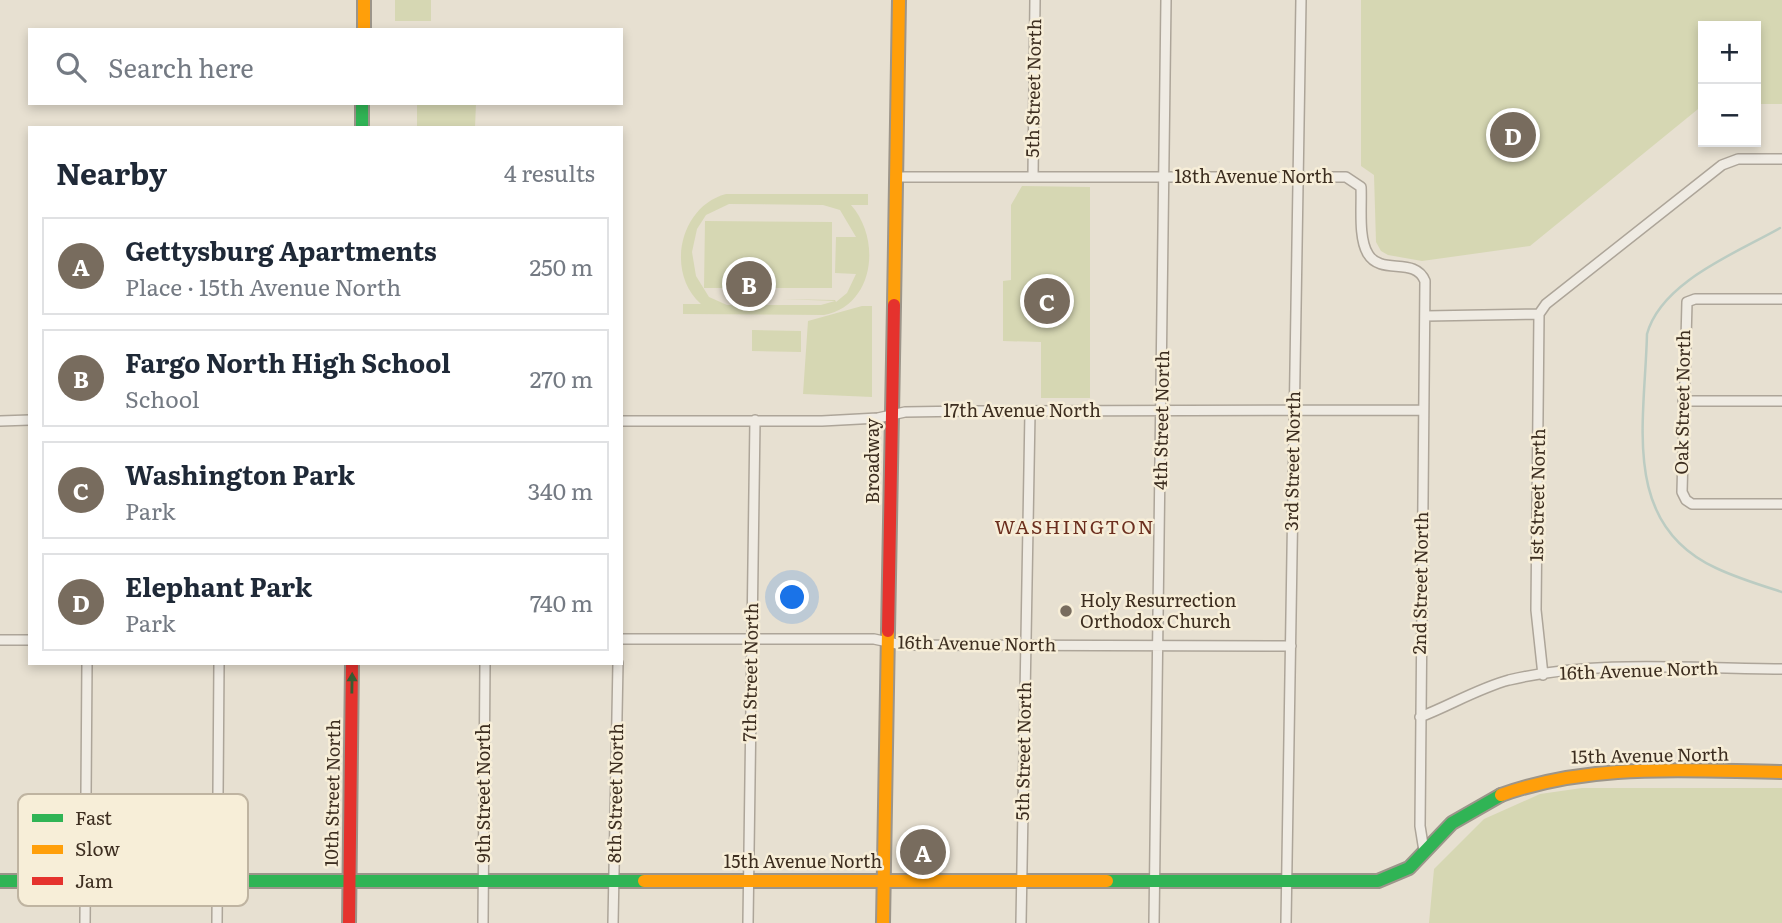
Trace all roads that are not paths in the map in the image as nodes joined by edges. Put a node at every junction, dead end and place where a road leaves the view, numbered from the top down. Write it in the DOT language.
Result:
graph roads {
  1 [pos="364,0"];
  2 [pos="899,0"];
  3 [pos="1035,0"];
  4 [pos="1166,0"];
  5 [pos="1301,0"];
  6 [pos="364,28"];
  7 [pos="362,105"];
  8 [pos="362,126"];
  9 [pos="1782,159"];
  10 [pos="1033,176"];
  11 [pos="897,177"];
  12 [pos="1165,177"];
  13 [pos="1298,177"];
  14 [pos="1782,299"];
  15 [pos="1538,314"];
  16 [pos="1426,316"];
  17 [pos="1683,401"];
  18 [pos="1782,401"];
  19 [pos="1423,410"];
  20 [pos="1163,411"];
  21 [pos="1294,411"];
  22 [pos="1030,412"];
  23 [pos="891,414"];
  24 [pos="28,420"];
  25 [pos="0,421"];
  26 [pos="623,421"];
  27 [pos="755,421"];
  28 [pos="1782,504"];
  29 [pos="623,639"];
  30 [pos="0,640"];
  31 [pos="28,640"];
  32 [pos="752,640"];
  33 [pos="890,643"];
  34 [pos="1025,645"];
  35 [pos="1158,646"];
  36 [pos="1291,646"];
  37 [pos="86,665"];
  38 [pos="219,665"];
  39 [pos="352,665"];
  40 [pos="485,665"];
  41 [pos="618,665"];
  42 [pos="1782,669"];
  43 [pos="1543,675"];
  44 [pos="1420,717"];
  45 [pos="1782,772"];
  46 [pos="85,794"];
  47 [pos="218,794"];
  48 [pos="1424,851"];
  49 [pos="748,879"];
  50 [pos="248,880"];
  51 [pos="883,880"];
  52 [pos="1022,880"];
  53 [pos="1154,880"];
  54 [pos="1287,880"];
  55 [pos="0,881"];
  56 [pos="18,881"];
  57 [pos="349,881"];
  58 [pos="483,881"];
  59 [pos="614,881"];
  60 [pos="349,923"];
  61 [pos="483,923"];
  62 [pos="614,923"];
  63 [pos="748,923"];
  64 [pos="883,923"];
  65 [pos="1021,923"];
  66 [pos="1154,923"];
  67 [pos="1286,923"];
  1 -- 6 [label="street"];
  2 -- 11 [label="street, Broadway"];
  3 -- 10 [label="street, 5th Street North"];
  4 -- 12 [label="street, 4th Street North"];
  5 -- 13 [label="street, 3rd Street North"];
  7 -- 8 [label="street"];
  9 -- 15 [label="street"];
  10 -- 11 [label="street, 18th Avenue North"];
  10 -- 12 [label="street, 18th Avenue North"];
  11 -- 23 [label="street, Broadway"];
  12 -- 13 [label="street, 18th Avenue North"];
  12 -- 20 [label="street, 4th Street North"];
  13 -- 16 [label="street, 18th Avenue North"];
  13 -- 21 [label="street, 3rd Street North"];
  14 -- 17 [label="street, Oak Street North"];
  15 -- 16 [label="street"];
  15 -- 43 [label="street, 1st Street North"];
  16 -- 19 [label="street, 2nd Street North"];
  17 -- 18 [label="street"];
  17 -- 28 [label="street, Oak Street North"];
  19 -- 21 [label="street, 17th Avenue North"];
  19 -- 44 [label="street, 2nd Street North"];
  20 -- 21 [label="street, 17th Avenue North"];
  20 -- 22 [label="street, 17th Avenue North"];
  20 -- 35 [label="street, 4th Street North"];
  21 -- 36 [label="street, 3rd Street North"];
  22 -- 23 [label="street, 17th Avenue North"];
  22 -- 34 [label="street, 5th Street North"];
  23 -- 27 [label="street, 17th Avenue North"];
  23 -- 33 [label="street, Broadway"];
  24 -- 25 [label="street"];
  26 -- 27 [label="street, 17th Avenue North"];
  27 -- 32 [label="street, 7th Street North"];
  29 -- 32 [label="street, 16th Avenue North"];
  30 -- 31 [label="street"];
  32 -- 33 [label="street, 16th Avenue North"];
  32 -- 49 [label="street, 7th Street North"];
  33 -- 34 [label="street, 16th Avenue North"];
  33 -- 51 [label="street, Broadway"];
  34 -- 35 [label="street, 16th Avenue North"];
  34 -- 52 [label="street, 5th Street North"];
  35 -- 36 [label="street, 16th Avenue North"];
  35 -- 53 [label="street, 4th Street North"];
  36 -- 54 [label="street, 3rd Street North"];
  37 -- 46 [label="street"];
  38 -- 47 [label="street"];
  57 -- 39 [label="street, 10th Street North, one-way"];
  40 -- 58 [label="street, 9th Street North"];
  41 -- 59 [label="street, 8th Street North"];
  42 -- 43 [label="street, 16th Avenue North"];
  43 -- 44 [label="street, 16th Avenue North"];
  44 -- 48 [label="street, 2nd Street North"];
  45 -- 48 [label="street, 15th Avenue North"];
  48 -- 54 [label="street, 15th Avenue North"];
  49 -- 51 [label="street, 15th Avenue North"];
  49 -- 59 [label="street, 15th Avenue North"];
  49 -- 63 [label="street, 7th Street North"];
  50 -- 57 [label="street, 15th Avenue North"];
  51 -- 52 [label="street, 15th Avenue North"];
  51 -- 64 [label="street, Broadway"];
  52 -- 53 [label="street, 15th Avenue North"];
  52 -- 65 [label="street, 5th Street North"];
  53 -- 54 [label="street, 15th Avenue North"];
  53 -- 66 [label="street, 4th Street North"];
  54 -- 67 [label="street, 3rd Street North"];
  55 -- 56 [label="street, 15th Avenue North"];
  57 -- 58 [label="street, 15th Avenue North"];
  57 -- 60 [label="street, 10th Street North"];
  58 -- 59 [label="street, 15th Avenue North"];
  58 -- 61 [label="street, 9th Street North"];
  59 -- 62 [label="street, 8th Street North"];
}
